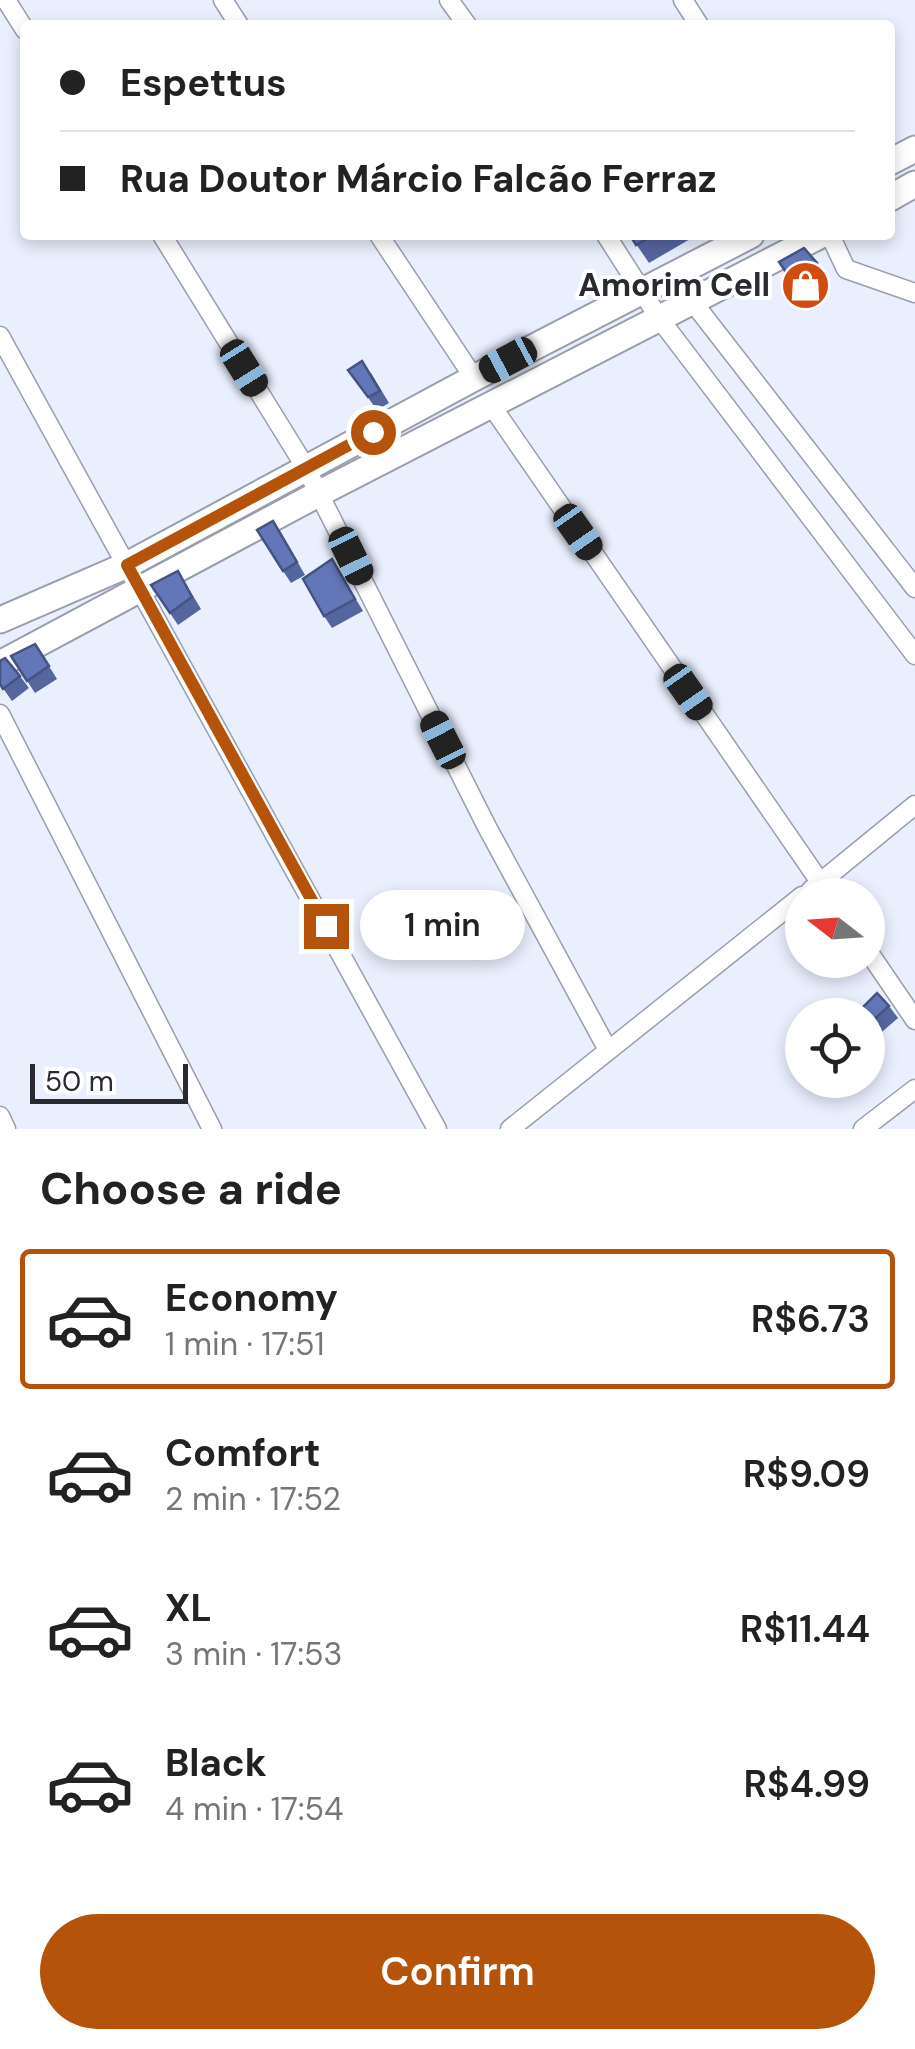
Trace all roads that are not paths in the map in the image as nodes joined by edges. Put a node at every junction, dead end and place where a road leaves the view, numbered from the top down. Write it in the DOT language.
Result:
graph roads {
  1 [pos="6,0"];
  2 [pos="20,22"];
  3 [pos="165,240"];
  4 [pos="382,240"];
  5 [pos="609,240"];
  6 [pos="741,240"];
  7 [pos="811,240"];
  8 [pos="832,240"];
  9 [pos="642,291"];
  10 [pos="915,293"];
  11 [pos="692,301"];
  12 [pos="659,318"];
  13 [pos="0,336"];
  14 [pos="474,378"];
  15 [pos="491,406"];
  16 [pos="306,468"];
  17 [pos="320,494"];
  18 [pos="127,565"];
  19 [pos="915,588"];
  20 [pos="140,589"];
  21 [pos="0,620"];
  22 [pos="915,655"];
  23 [pos="0,664"];
  24 [pos="0,714"];
  25 [pos="915,805"];
  26 [pos="816,878"];
  27 [pos="836,878"];
  28 [pos="785,910"];
  29 [pos="885,976"];
  30 [pos="915,1020"];
  31 [pos="608,1050"];
  32 [pos="915,1089"];
  33 [pos="0,1116"];
  34 [pos="6,1129"];
  35 [pos="212,1129"];
  36 [pos="437,1129"];
  37 [pos="510,1129"];
  38 [pos="864,1129"];
  1 -- 2 [label="street"];
  3 -- 16 [label="street"];
  4 -- 14 [label="street"];
  5 -- 9 [label="street"];
  6 -- 9 [label="main road"];
  7 -- 11 [label="main road"];
  8 -- 10 [label="street"];
  9 -- 12 [label="street"];
  9 -- 14 [label="main road"];
  11 -- 12 [label="main road"];
  11 -- 19 [label="street"];
  12 -- 15 [label="main road"];
  12 -- 22 [label="street"];
  13 -- 18 [label="street"];
  14 -- 16 [label="main road"];
  15 -- 17 [label="main road"];
  15 -- 26 [label="street"];
  16 -- 17 [label="street"];
  16 -- 18 [label="main road"];
  17 -- 20 [label="main road"];
  17 -- 31 [label="street"];
  18 -- 20 [label="street"];
  18 -- 21 [label="main road"];
  20 -- 23 [label="main road"];
  20 -- 36 [label="street"];
  24 -- 35 [label="street"];
  25 -- 27 [label="street"];
  28 -- 31 [label="street"];
  29 -- 30 [label="street"];
  31 -- 37 [label="street"];
  32 -- 38 [label="street"];
  33 -- 34 [label="street"];
}
